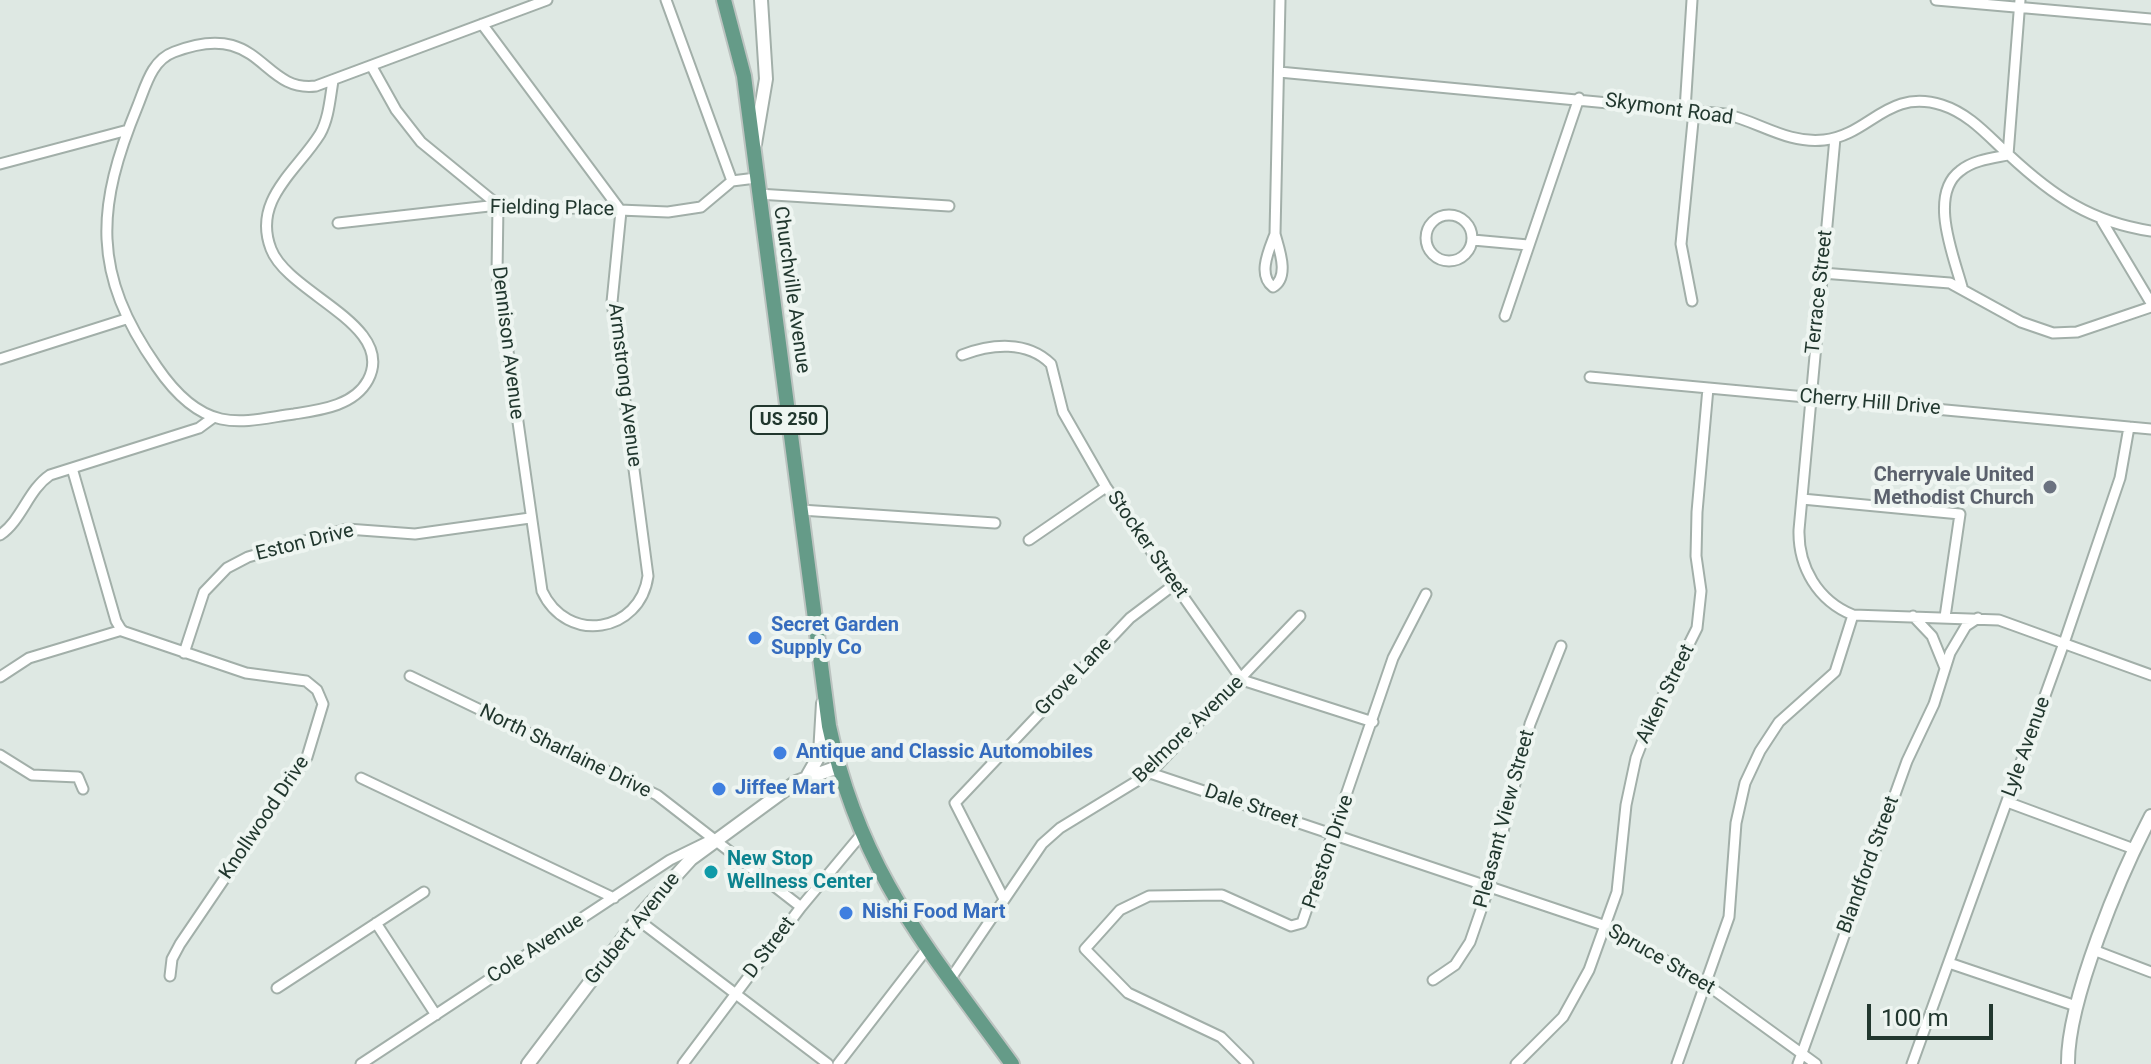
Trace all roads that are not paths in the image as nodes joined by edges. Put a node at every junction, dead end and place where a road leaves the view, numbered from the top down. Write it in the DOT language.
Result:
graph roads {
  1 [pos="547,0"];
  2 [pos="666,0"];
  3 [pos="724,0"];
  4 [pos="761,0"];
  5 [pos="1280,0"];
  6 [pos="1692,0"];
  7 [pos="1936,0"];
  8 [pos="2019,4"];
  9 [pos="2151,19"];
  10 [pos="482,24"];
  11 [pos="372,67"];
  12 [pos="1279,72"];
  13 [pos="764,73"];
  14 [pos="744,76"];
  15 [pos="333,81"];
  16 [pos="1579,98"];
  17 [pos="1689,111"];
  18 [pos="128,130"];
  19 [pos="1835,138"];
  20 [pos="753,151"];
  21 [pos="2008,155"];
  22 [pos="0,164"];
  23 [pos="756,178"];
  24 [pos="732,181"];
  25 [pos="758,194"];
  26 [pos="498,205"];
  27 [pos="949,206"];
  28 [pos="621,211"];
  29 [pos="2102,221"];
  30 [pos="338,223"];
  31 [pos="2151,231"];
  32 [pos="1275,234"];
  33 [pos="1473,240"];
  34 [pos="1528,245"];
  35 [pos="1822,273"];
  36 [pos="1962,287"];
  37 [pos="1692,301"];
  38 [pos="2151,305"];
  39 [pos="1505,316"];
  40 [pos="126,319"];
  41 [pos="962,355"];
  42 [pos="0,359"];
  43 [pos="1590,377"];
  44 [pos="1708,388"];
  45 [pos="1810,398"];
  46 [pos="214,417"];
  47 [pos="2129,427"];
  48 [pos="2151,429"];
  49 [pos="72,468"];
  50 [pos="1106,487"];
  51 [pos="1802,499"];
  52 [pos="801,510"];
  53 [pos="530,518"];
  54 [pos="995,523"];
  55 [pos="0,535"];
  56 [pos="1029,540"];
  57 [pos="1175,584"];
  58 [pos="1426,594"];
  59 [pos="1853,615"];
  60 [pos="1300,616"];
  61 [pos="1913,616"];
  62 [pos="1945,617"];
  63 [pos="1980,617"];
  64 [pos="604,626"];
  65 [pos="122,630"];
  66 [pos="2064,643"];
  67 [pos="1561,646"];
  68 [pos="184,653"];
  69 [pos="1945,668"];
  70 [pos="2151,675"];
  71 [pos="410,676"];
  72 [pos="0,677"];
  73 [pos="1242,680"];
  74 [pos="824,690"];
  75 [pos="1373,722"];
  76 [pos="0,755"];
  77 [pos="838,767"];
  78 [pos="1150,773"];
  79 [pos="808,775"];
  80 [pos="361,778"];
  81 [pos="83,789"];
  82 [pos="2007,802"];
  83 [pos="2151,816"];
  84 [pos="861,835"];
  85 [pos="1334,836"];
  86 [pos="713,839"];
  87 [pos="2134,849"];
  88 [pos="1489,887"];
  89 [pos="424,892"];
  90 [pos="614,898"];
  91 [pos="1004,899"];
  92 [pos="801,907"];
  93 [pos="637,919"];
  94 [pos="376,923"];
  95 [pos="1606,926"];
  96 [pos="926,950"];
  97 [pos="2096,951"];
  98 [pos="1949,963"];
  99 [pos="2151,972"];
  100 [pos="170,976"];
  101 [pos="1433,980"];
  102 [pos="949,981"];
  103 [pos="1706,984"];
  104 [pos="277,988"];
  105 [pos="735,995"];
  106 [pos="2076,1006"];
  107 [pos="436,1015"];
  108 [pos="1802,1053"];
  109 [pos="1004,1061"];
  110 [pos="361,1064"];
  111 [pos="528,1064"];
  112 [pos="683,1064"];
  113 [pos="828,1064"];
  114 [pos="838,1064"];
  115 [pos="1248,1064"];
  116 [pos="1516,1064"];
  117 [pos="1677,1064"];
  118 [pos="1798,1064"];
  119 [pos="1816,1064"];
  120 [pos="1912,1064"];
  121 [pos="2068,1064"];
  1 -- 10 [label="street"];
  2 -- 24 [label="street"];
  3 -- 14 [label="main road, Churchville Avenue / US 250"];
  4 -- 13 [label="street"];
  5 -- 12 [label="street"];
  6 -- 17 [label="street"];
  7 -- 8 [label="street"];
  8 -- 9 [label="street"];
  8 -- 21 [label="street"];
  10 -- 11 [label="street"];
  10 -- 28 [label="street"];
  11 -- 15 [label="street"];
  11 -- 26 [label="street"];
  12 -- 16 [label="street, Skymont Road"];
  12 -- 32 [label="street"];
  13 -- 14 [label="street"];
  13 -- 20 [label="street"];
  14 -- 20 [label="main road, Churchville Avenue / US 250"];
  15 -- 18 [label="street"];
  15 -- 46 [label="street"];
  16 -- 17 [label="street, Skymont Road"];
  16 -- 34 [label="street"];
  17 -- 19 [label="street, Skymont Road"];
  17 -- 37 [label="street"];
  18 -- 22 [label="street"];
  18 -- 40 [label="street"];
  19 -- 21 [label="street, Skymont Road"];
  19 -- 35 [label="street, Terrace Street"];
  20 -- 23 [label="main road, Churchville Avenue / US 250"];
  21 -- 29 [label="street, Skymont Road"];
  21 -- 36 [label="street"];
  23 -- 24 [label="street"];
  23 -- 25 [label="main road, Churchville Avenue / US 250"];
  24 -- 28 [label="street, Fielding Place"];
  25 -- 27 [label="street"];
  25 -- 52 [label="main road, Churchville Avenue / US 250"];
  26 -- 28 [label="street, Fielding Place"];
  26 -- 30 [label="street, Fielding Place"];
  26 -- 53 [label="street, Dennison Avenue"];
  28 -- 64 [label="street, Armstrong Avenue"];
  29 -- 31 [label="street, Skymont Road"];
  29 -- 38 [label="street"];
  32 -- 32 [label="street"];
  33 -- 33 [label="street"];
  33 -- 34 [label="street"];
  34 -- 39 [label="street"];
  35 -- 36 [label="street"];
  35 -- 45 [label="street, Terrace Street"];
  36 -- 38 [label="street"];
  40 -- 42 [label="street"];
  40 -- 46 [label="street"];
  41 -- 50 [label="street, Stocker Street"];
  43 -- 44 [label="street, Cherry Hill Drive"];
  44 -- 45 [label="street, Cherry Hill Drive"];
  44 -- 95 [label="street, Aiken Street"];
  45 -- 47 [label="street, Cherry Hill Drive"];
  45 -- 51 [label="street, Terrace Street"];
  46 -- 49 [label="street"];
  47 -- 48 [label="street, Cherry Hill Drive"];
  47 -- 66 [label="street, Lyle Avenue"];
  49 -- 55 [label="street"];
  49 -- 65 [label="street"];
  50 -- 56 [label="street"];
  50 -- 57 [label="street, Stocker Street"];
  51 -- 59 [label="street, Terrace Street"];
  51 -- 62 [label="street"];
  52 -- 54 [label="street"];
  52 -- 74 [label="main road, Churchville Avenue / US 250"];
  53 -- 64 [label="street, Dennison Avenue"];
  53 -- 68 [label="street, Eston Drive"];
  57 -- 73 [label="street, Stocker Street"];
  57 -- 91 [label="street, Grove Lane"];
  58 -- 75 [label="street, Preston Drive"];
  59 -- 61 [label="street"];
  59 -- 103 [label="street"];
  60 -- 73 [label="street, Belmore Avenue"];
  61 -- 62 [label="street"];
  61 -- 69 [label="street"];
  62 -- 63 [label="street"];
  63 -- 66 [label="street"];
  63 -- 69 [label="street, Blandford Street"];
  65 -- 68 [label="street, Knollwood Drive"];
  65 -- 72 [label="street"];
  66 -- 70 [label="street"];
  66 -- 82 [label="street, Lyle Avenue"];
  67 -- 88 [label="street, Pleasant View Street"];
  68 -- 100 [label="street, Knollwood Drive"];
  69 -- 108 [label="street, Blandford Street"];
  71 -- 86 [label="street, North Sharlaine Drive"];
  73 -- 75 [label="street"];
  73 -- 78 [label="street, Belmore Avenue"];
  74 -- 77 [label="main road, Churchville Avenue / US 250"];
  74 -- 79 [label="street"];
  75 -- 85 [label="street, Preston Drive"];
  76 -- 81 [label="street"];
  77 -- 79 [label="street, Grubert Avenue"];
  77 -- 84 [label="main road, Churchville Avenue / US 250"];
  78 -- 85 [label="street, Dale Street"];
  78 -- 91 [label="street, Belmore Avenue"];
  79 -- 86 [label="street, Grubert Avenue"];
  80 -- 90 [label="street"];
  82 -- 87 [label="street"];
  82 -- 98 [label="street, Lyle Avenue"];
  83 -- 87 [label="street"];
  84 -- 92 [label="street, D Street"];
  84 -- 96 [label="main road, Churchville Avenue / US 250"];
  85 -- 88 [label="street, Dale Street"];
  85 -- 115 [label="street, Preston Drive"];
  86 -- 90 [label="street, Cole Avenue"];
  86 -- 92 [label="street, North Sharlaine Drive"];
  86 -- 93 [label="street, Grubert Avenue"];
  87 -- 97 [label="street"];
  88 -- 95 [label="street, Spruce Street"];
  88 -- 101 [label="street, Pleasant View Street"];
  89 -- 94 [label="street"];
  90 -- 107 [label="street, Cole Avenue"];
  91 -- 102 [label="street, Belmore Avenue"];
  92 -- 105 [label="street, D Street"];
  93 -- 105 [label="street"];
  93 -- 111 [label="street, Grubert Avenue"];
  94 -- 104 [label="street"];
  94 -- 107 [label="street"];
  95 -- 103 [label="street, Spruce Street"];
  95 -- 116 [label="street, Aiken Street"];
  96 -- 102 [label="main road, Churchville Avenue / US 250"];
  96 -- 114 [label="street"];
  97 -- 99 [label="street"];
  97 -- 106 [label="street"];
  98 -- 106 [label="street"];
  98 -- 120 [label="street, Lyle Avenue"];
  102 -- 109 [label="main road, Churchville Avenue / US 250"];
  103 -- 108 [label="street, Spruce Street"];
  103 -- 117 [label="street"];
  105 -- 112 [label="street, D Street"];
  105 -- 113 [label="street"];
  106 -- 121 [label="street"];
  107 -- 110 [label="street, Cole Avenue"];
  108 -- 118 [label="street, Blandford Street"];
  108 -- 119 [label="street, Spruce Street"];
}
